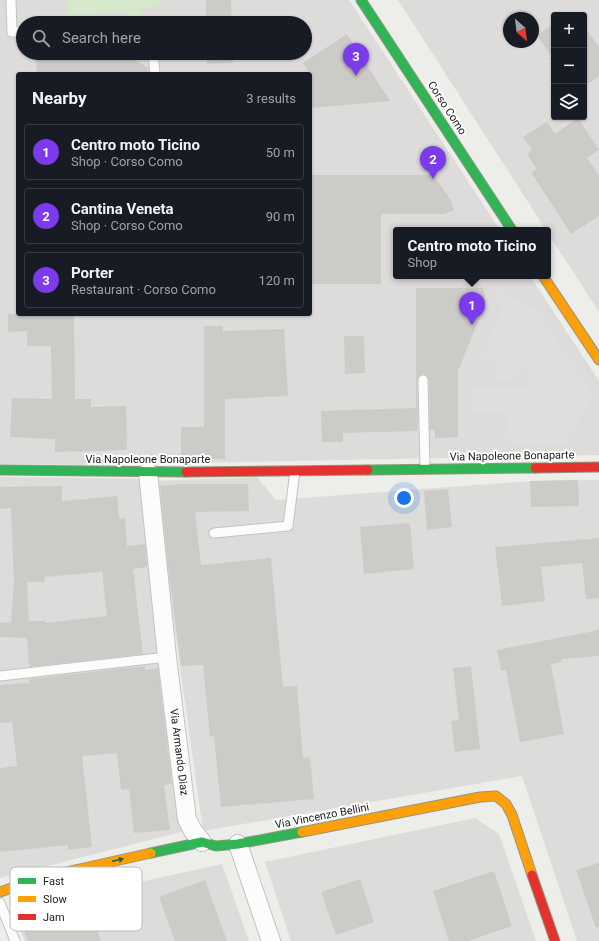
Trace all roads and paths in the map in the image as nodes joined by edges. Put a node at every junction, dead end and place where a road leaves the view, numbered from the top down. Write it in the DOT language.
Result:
graph roads {
  1 [pos="10,0"];
  2 [pos="360,0"];
  3 [pos="16,32"];
  4 [pos="154,60"];
  5 [pos="155,72"];
  6 [pos="510,227"];
  7 [pos="545,279"];
  8 [pos="599,360"];
  9 [pos="423,380"];
  10 [pos="599,467"];
  11 [pos="425,469"];
  12 [pos="0,470"];
  13 [pos="295,471"];
  14 [pos="148,472"];
  15 [pos="214,533"];
  16 [pos="167,657"];
  17 [pos="0,676"];
  18 [pos="202,842"];
  19 [pos="238,844"];
  20 [pos="90,867"];
  21 [pos="10,888"];
  22 [pos="0,892"];
  23 [pos="0,904"];
  24 [pos="10,929"];
  25 [pos="11,931"];
  26 [pos="15,941"];
  27 [pos="271,941"];
  28 [pos="555,941"];
  1 -- 3 [label="lane"];
  2 -- 6 [label="street, Corso Como"];
  4 -- 5 [label="lane"];
  7 -- 8 [label="street"];
  9 -- 11 [label="lane"];
  10 -- 11 [label="street, Via Napoleone Bonaparte"];
  11 -- 13 [label="street, Via Napoleone Bonaparte"];
  12 -- 14 [label="street, Via Napoleone Bonaparte"];
  13 -- 14 [label="street, Via Napoleone Bonaparte"];
  13 -- 15 [label="lane"];
  14 -- 16 [label="street, Via Armando Diaz"];
  16 -- 17 [label="lane"];
  16 -- 18 [label="street, Via Armando Diaz"];
  18 -- 19 [label="street, Via Vincenzo Bellini"];
  20 -- 18 [label="street, Via Vincenzo Bellini, one-way"];
  19 -- 27 [label="street"];
  19 -- 28 [label="street, Via Vincenzo Bellini"];
  22 -- 21 [label="street, Via Vincenzo Bellini, one-way"];
  23 -- 24 [label="lane"];
  25 -- 26 [label="lane"];
}
